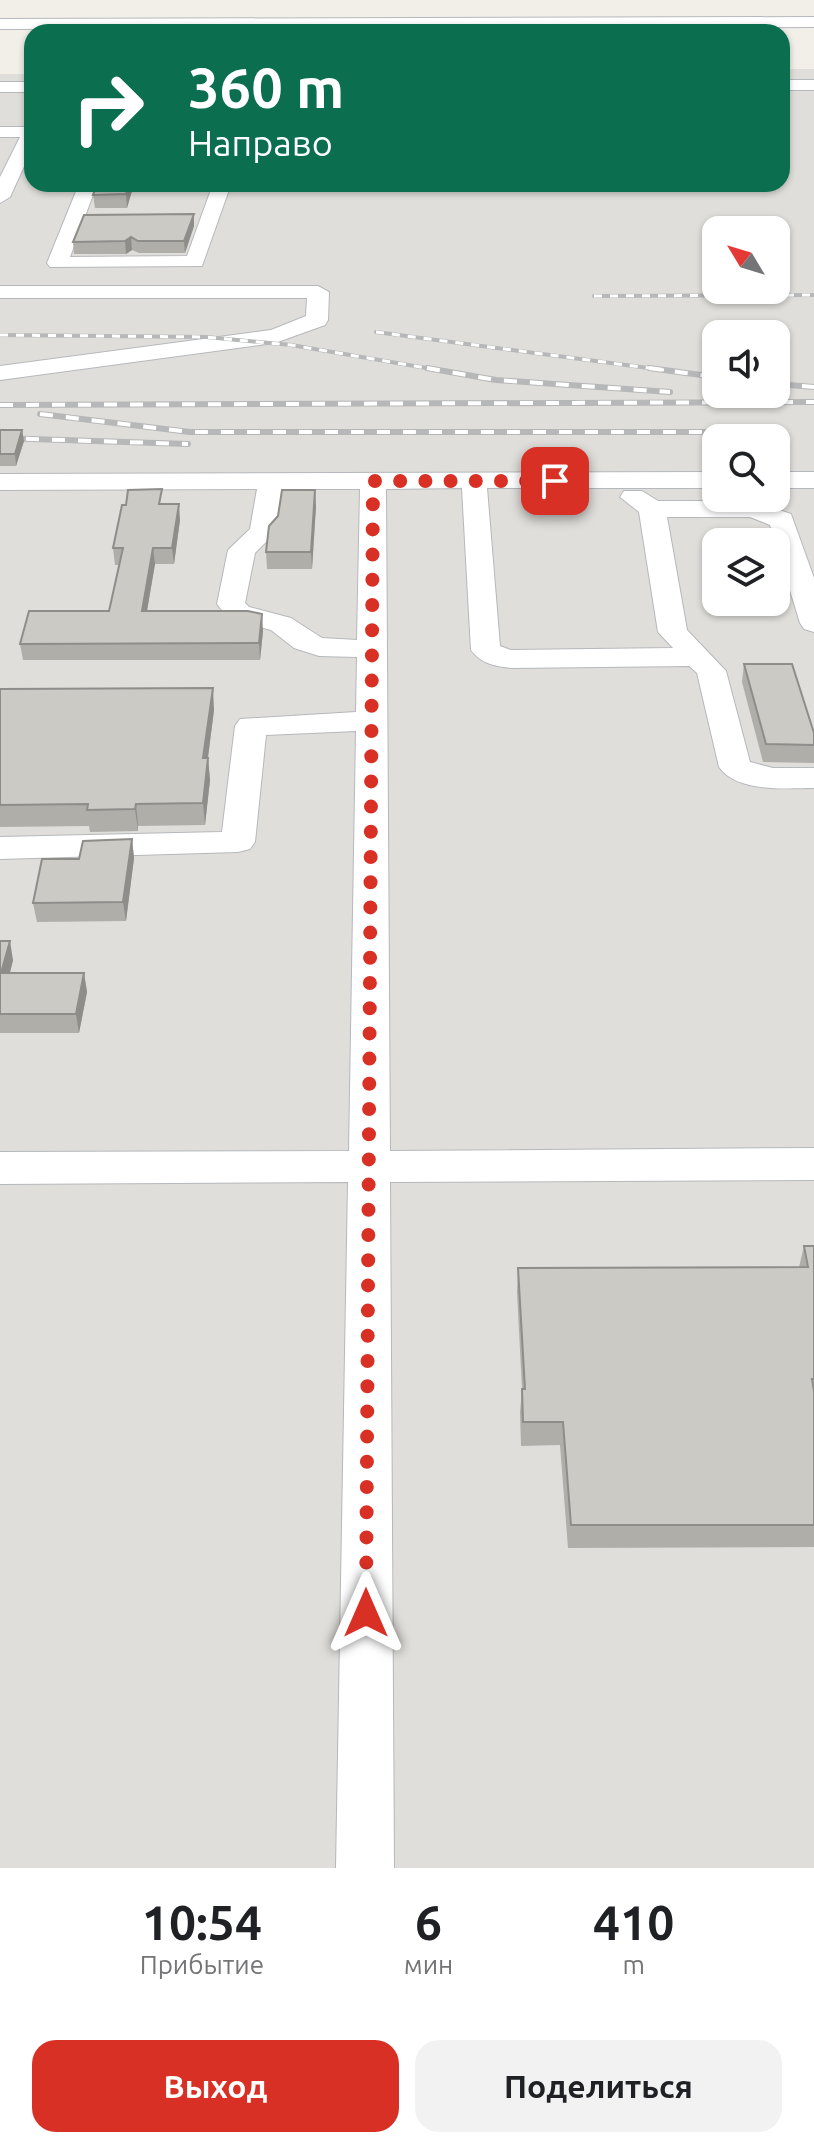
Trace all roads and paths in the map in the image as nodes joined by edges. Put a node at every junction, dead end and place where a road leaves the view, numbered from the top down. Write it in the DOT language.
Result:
graph roads {
  1 [pos="814,22"];
  2 [pos="0,24"];
  3 [pos="790,85"];
  4 [pos="814,85"];
  5 [pos="0,87"];
  6 [pos="24,87"];
  7 [pos="0,132"];
  8 [pos="24,132"];
  9 [pos="24,148"];
  10 [pos="87,192"];
  11 [pos="217,192"];
  12 [pos="0,197"];
  13 [pos="0,292"];
  14 [pos="0,373"];
  15 [pos="609,480"];
  16 [pos="702,480"];
  17 [pos="790,480"];
  18 [pos="814,480"];
  19 [pos="271,481"];
  20 [pos="373,481"];
  21 [pos="474,481"];
  22 [pos="0,482"];
  23 [pos="652,509"];
  24 [pos="814,623"];
  25 [pos="372,649"];
  26 [pos="697,657"];
  27 [pos="372,721"];
  28 [pos="814,778"];
  29 [pos="0,848"];
  30 [pos="814,1164"];
  31 [pos="369,1166"];
  32 [pos="0,1168"];
  33 [pos="365,1868"];
  1 -- 2 [label="street"];
  3 -- 4 [label="street"];
  5 -- 6 [label="street"];
  7 -- 8 [label="street"];
  9 -- 12 [label="street"];
  10 -- 11 [label="street"];
  13 -- 14 [label="street"];
  15 -- 16 [label="street"];
  15 -- 21 [label="street"];
  15 -- 23 [label="street"];
  17 -- 18 [label="street"];
  19 -- 20 [label="street"];
  19 -- 22 [label="street"];
  19 -- 25 [label="street"];
  20 -- 21 [label="street"];
  20 -- 25 [label="street"];
  21 -- 26 [label="street"];
  23 -- 24 [label="street"];
  23 -- 26 [label="street"];
  25 -- 27 [label="street"];
  26 -- 28 [label="street"];
  27 -- 29 [label="street"];
  27 -- 31 [label="street"];
  30 -- 31 [label="street"];
  31 -- 32 [label="street"];
  31 -- 33 [label="street"];
}
